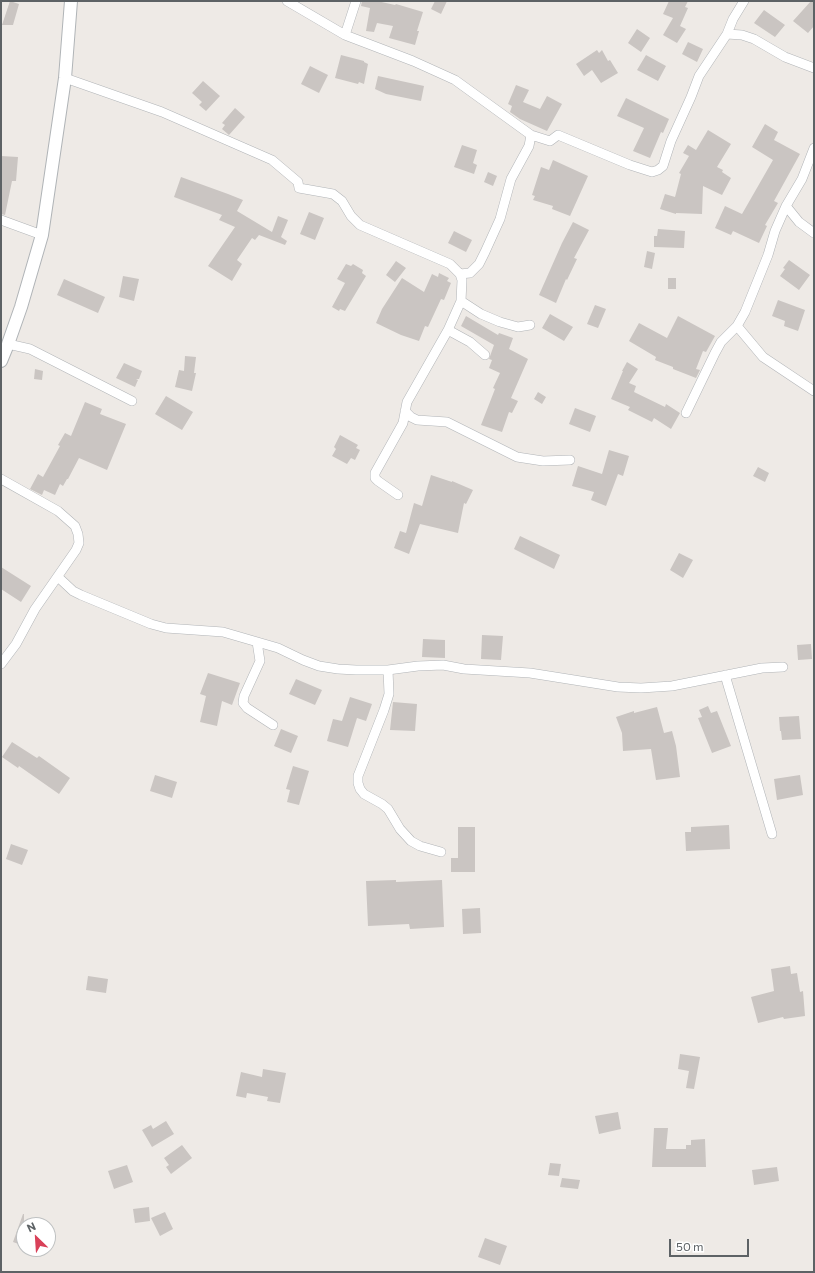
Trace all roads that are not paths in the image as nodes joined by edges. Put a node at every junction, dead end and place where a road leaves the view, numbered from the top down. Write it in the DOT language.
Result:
graph roads {
  1 [pos="71,1"];
  2 [pos="287,1"];
  3 [pos="356,1"];
  4 [pos="744,1"];
  5 [pos="727,34"];
  6 [pos="345,35"];
  7 [pos="814,68"];
  8 [pos="65,78"];
  9 [pos="531,135"];
  10 [pos="814,148"];
  11 [pos="786,206"];
  12 [pos="1,220"];
  13 [pos="814,233"];
  14 [pos="42,235"];
  15 [pos="460,274"];
  16 [pos="461,301"];
  17 [pos="530,325"];
  18 [pos="737,326"];
  19 [pos="448,330"];
  20 [pos="8,344"];
  21 [pos="485,355"];
  22 [pos="1,361"];
  23 [pos="814,391"];
  24 [pos="132,401"];
  25 [pos="405,412"];
  26 [pos="686,413"];
  27 [pos="570,460"];
  28 [pos="1,479"];
  29 [pos="398,495"];
  30 [pos="58,577"];
  31 [pos="257,642"];
  32 [pos="1,664"];
  33 [pos="783,666"];
  34 [pos="388,670"];
  35 [pos="725,675"];
  36 [pos="274,725"];
  37 [pos="772,834"];
  38 [pos="441,852"];
  1 -- 8 [label="main road"];
  2 -- 6 [label="street"];
  3 -- 6 [label="street"];
  4 -- 5 [label="street"];
  5 -- 7 [label="street"];
  5 -- 9 [label="street"];
  6 -- 9 [label="street"];
  8 -- 14 [label="main road"];
  8 -- 15 [label="street"];
  9 -- 15 [label="street"];
  10 -- 11 [label="street"];
  11 -- 13 [label="street"];
  11 -- 18 [label="street"];
  12 -- 14 [label="street"];
  14 -- 20 [label="main road"];
  15 -- 16 [label="street"];
  16 -- 17 [label="street"];
  16 -- 19 [label="street"];
  18 -- 23 [label="street"];
  18 -- 26 [label="street"];
  19 -- 21 [label="street"];
  19 -- 25 [label="street"];
  20 -- 22 [label="main road"];
  20 -- 24 [label="street"];
  25 -- 27 [label="street"];
  25 -- 29 [label="street"];
  28 -- 30 [label="street"];
  30 -- 31 [label="street"];
  30 -- 32 [label="street"];
  31 -- 34 [label="street"];
  31 -- 36 [label="street"];
  33 -- 35 [label="street"];
  34 -- 35 [label="street"];
  34 -- 38 [label="street"];
  35 -- 37 [label="street"];
}
